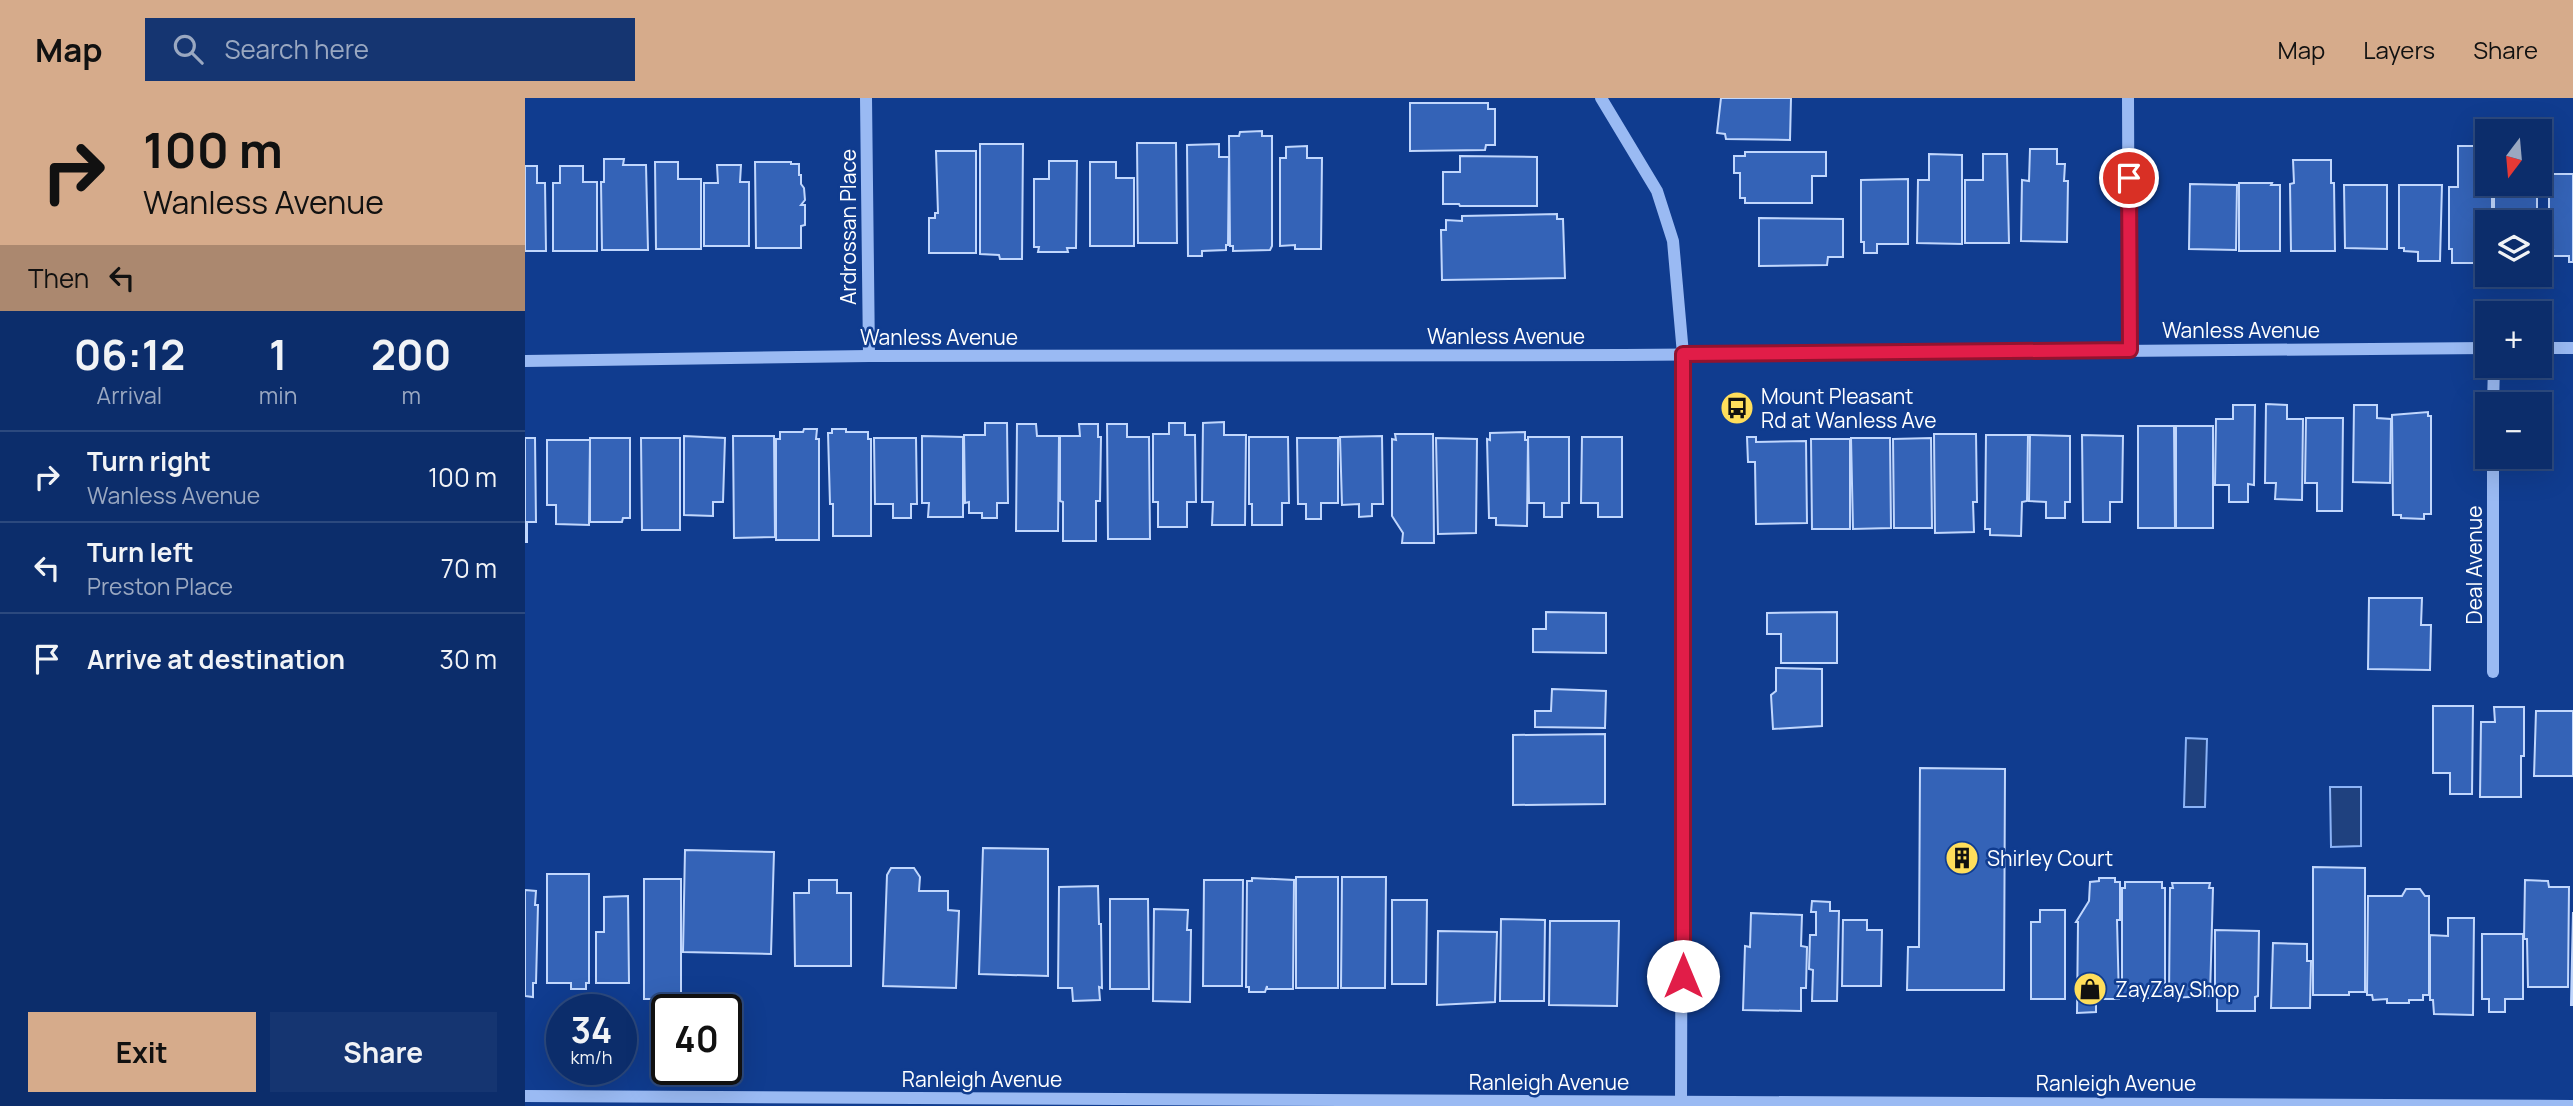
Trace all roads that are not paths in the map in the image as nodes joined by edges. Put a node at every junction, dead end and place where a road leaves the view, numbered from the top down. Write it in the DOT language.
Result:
graph roads {
  1 [pos="866,98"];
  2 [pos="1601,98"];
  3 [pos="2128,98"];
  4 [pos="2475,348"];
  5 [pos="2552,348"];
  6 [pos="2573,348"];
  7 [pos="2130,350"];
  8 [pos="1683,354"];
  9 [pos="869,356"];
  10 [pos="525,360"];
  11 [pos="2493,469"];
  12 [pos="2493,672"];
  13 [pos="525,1096"];
  14 [pos="1681,1104"];
  15 [pos="2573,1106"];
  1 -- 9 [label="street, Ardrossan Place"];
  2 -- 8 [label="street"];
  3 -- 7 [label="street"];
  4 -- 7 [label="street, Wanless Avenue"];
  5 -- 6 [label="street"];
  7 -- 8 [label="street, Wanless Avenue"];
  8 -- 9 [label="street, Wanless Avenue"];
  8 -- 14 [label="street"];
  9 -- 10 [label="street, Wanless Avenue"];
  11 -- 12 [label="street, Deal Avenue"];
  13 -- 14 [label="street, Ranleigh Avenue"];
  14 -- 15 [label="street, Ranleigh Avenue"];
}
